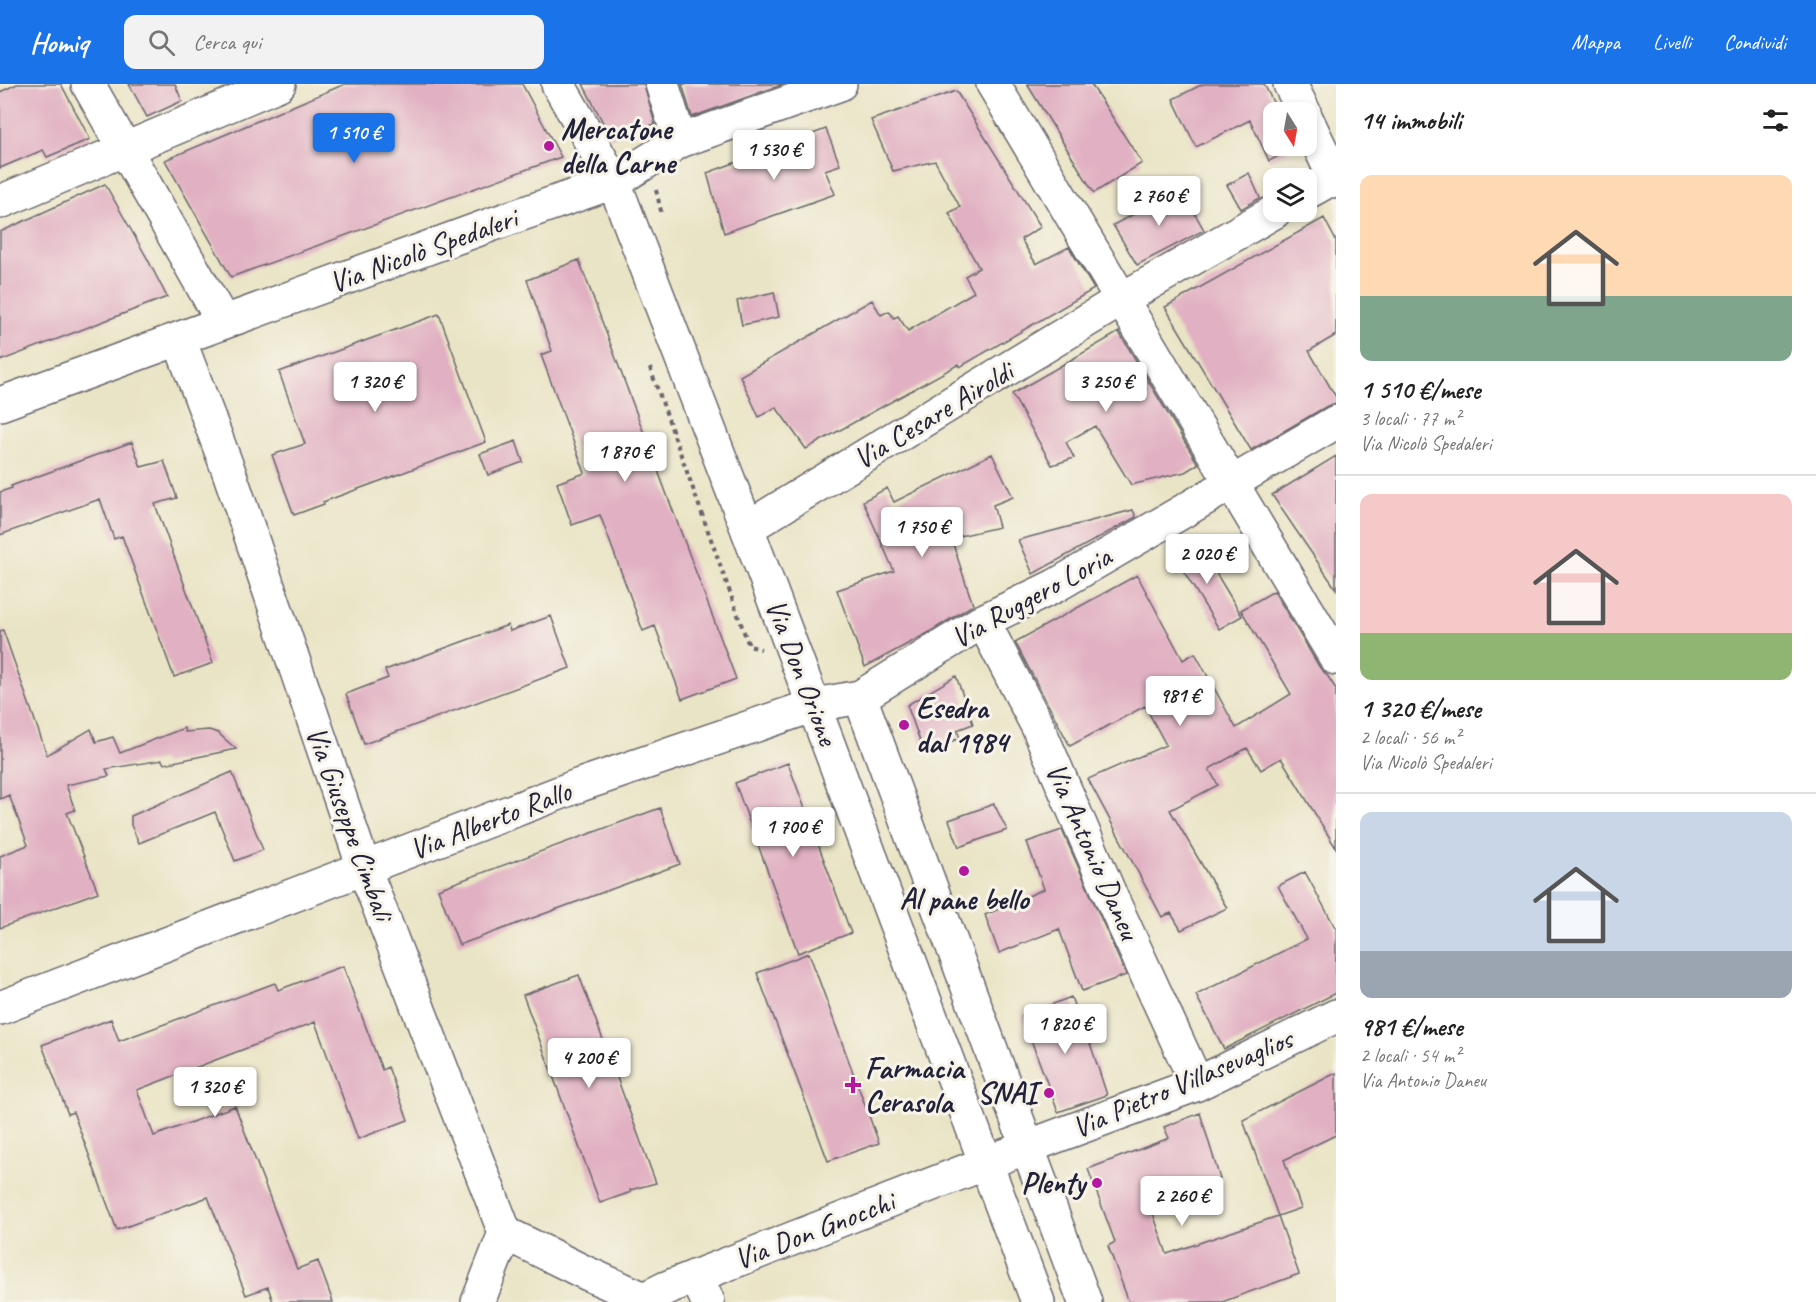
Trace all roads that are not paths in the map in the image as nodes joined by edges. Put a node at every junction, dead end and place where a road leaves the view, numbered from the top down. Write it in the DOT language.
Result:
graph roads {
  1 [pos="88,84"];
  2 [pos="279,84"];
  3 [pos="558,84"];
  4 [pos="662,84"];
  5 [pos="840,84"];
  6 [pos="993,84"];
  7 [pos="1290,84"];
  8 [pos="1299,102"];
  9 [pos="680,141"];
  10 [pos="1317,141"];
  11 [pos="124,150"];
  12 [pos="1335,178"];
  13 [pos="614,182"];
  14 [pos="1317,187"];
  15 [pos="0,202"];
  16 [pos="1263,218"];
  17 [pos="1122,299"];
  18 [pos="223,322"];
  19 [pos="179,339"];
  20 [pos="0,404"];
  21 [pos="1336,422"];
  22 [pos="1231,483"];
  23 [pos="747,528"];
  24 [pos="982,621"];
  25 [pos="1336,658"];
  26 [pos="860,698"];
  27 [pos="815,705"];
  28 [pos="364,868"];
  29 [pos="0,1008"];
  30 [pos="1336,1016"];
  31 [pos="1197,1083"];
  32 [pos="1027,1147"];
  33 [pos="985,1163"];
  34 [pos="505,1233"];
  35 [pos="702,1289"];
  36 [pos="644,1301"];
  37 [pos="478,1302"];
  38 [pos="1038,1302"];
  39 [pos="1085,1302"];
  1 -- 11 [label="street"];
  2 -- 11 [label="street"];
  3 -- 13 [label="street, Via Don Orione"];
  4 -- 9 [label="street"];
  5 -- 9 [label="street, Via Nicolò Spedaleri"];
  6 -- 17 [label="street"];
  7 -- 8 [label="street"];
  9 -- 13 [label="street, Via Nicolò Spedaleri"];
  10 -- 12 [label="street"];
  11 -- 15 [label="street"];
  11 -- 18 [label="street"];
  12 -- 14 [label="street"];
  13 -- 18 [label="street, Via Nicolò Spedaleri"];
  13 -- 23 [label="street, Via Don Orione"];
  16 -- 17 [label="street, Via Cesare Airoldi"];
  17 -- 22 [label="street"];
  17 -- 23 [label="street, Via Cesare Airoldi"];
  18 -- 19 [label="street, Via Nicolò Spedaleri"];
  19 -- 20 [label="street, Via Nicolò Spedaleri"];
  19 -- 28 [label="street, Via Giuseppe Cimbali"];
  21 -- 22 [label="street, Via Ruggero Loria"];
  22 -- 24 [label="street, Via Ruggero Loria"];
  22 -- 25 [label="street"];
  23 -- 27 [label="street, Via Don Orione"];
  24 -- 26 [label="street, Via Ruggero Loria"];
  24 -- 31 [label="street, Via Antonio Daneu"];
  26 -- 27 [label="street, Via Ruggero Loria"];
  26 -- 32 [label="street, Via Don Orione"];
  27 -- 28 [label="street, Via Alberto Rallo"];
  27 -- 33 [label="street, Via Don Orione"];
  28 -- 29 [label="street, Via Alberto Rallo"];
  28 -- 34 [label="street, Via Giuseppe Cimbali"];
  30 -- 31 [label="street, Via Pietro Villasevaglios"];
  31 -- 32 [label="street, Via Pietro Villasevaglios"];
  32 -- 33 [label="street"];
  32 -- 39 [label="street, Via Don Orione"];
  33 -- 35 [label="street, Via Don Gnocchi"];
  33 -- 38 [label="street, Via Don Orione"];
  34 -- 36 [label="street"];
  34 -- 37 [label="street"];
  35 -- 36 [label="street, Via Don Gnocchi"];
}
